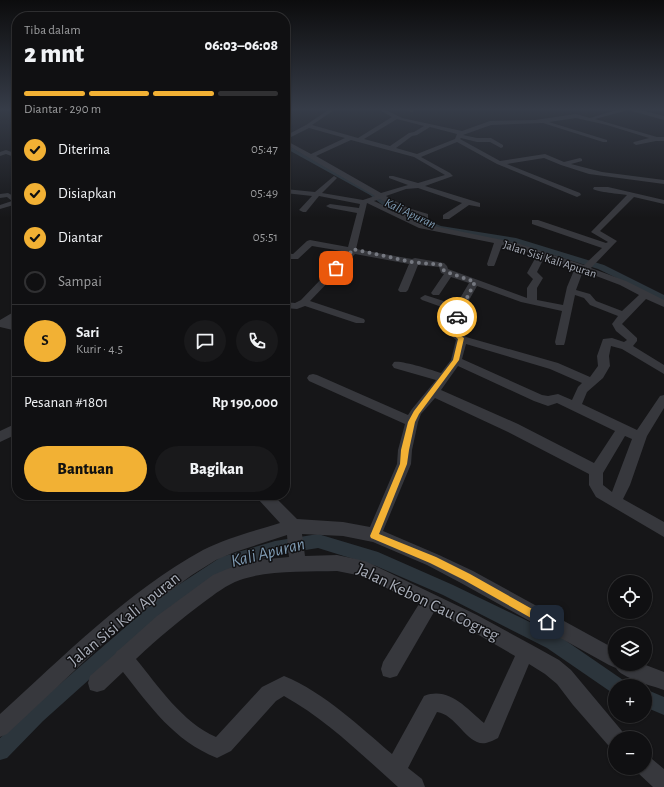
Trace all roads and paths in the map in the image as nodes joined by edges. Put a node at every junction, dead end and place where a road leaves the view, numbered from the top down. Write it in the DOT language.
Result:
graph roads {
  1 [pos="290,145"];
  2 [pos="335,145"];
  3 [pos="379,145"];
  4 [pos="396,145"];
  5 [pos="441,145"];
  6 [pos="472,145"];
  7 [pos="392,148"];
  8 [pos="2,152"];
  9 [pos="290,153"];
  10 [pos="12,155"];
  11 [pos="311,156"];
  12 [pos="418,156"];
  13 [pos="580,160"];
  14 [pos="499,163"];
  15 [pos="564,164"];
  16 [pos="391,177"];
  17 [pos="334,178"];
  18 [pos="664,182"];
  19 [pos="417,186"];
  20 [pos="597,188"];
  21 [pos="290,191"];
  22 [pos="317,194"];
  23 [pos="632,194"];
  24 [pos="577,195"];
  25 [pos="0,196"];
  26 [pos="12,198"];
  27 [pos="371,198"];
  28 [pos="468,202"];
  29 [pos="664,202"];
  30 [pos="12,204"];
  31 [pos="477,205"];
  32 [pos="330,206"];
  33 [pos="0,208"];
  34 [pos="303,210"];
  35 [pos="361,211"];
  36 [pos="425,216"];
  37 [pos="446,217"];
  38 [pos="535,222"];
  39 [pos="499,242"];
  40 [pos="608,247"];
  41 [pos="352,249"];
  42 [pos="542,254"];
  43 [pos="290,256"];
  44 [pos="415,261"];
  45 [pos="491,264"];
  46 [pos="587,266"];
  47 [pos="449,273"];
  48 [pos="475,282"];
  49 [pos="403,290"];
  50 [pos="571,291"];
  51 [pos="436,293"];
  52 [pos="645,294"];
  53 [pos="425,298"];
  54 [pos="304,302"];
  55 [pos="532,302"];
  56 [pos="664,304"];
  57 [pos="290,305"];
  58 [pos="567,309"];
  59 [pos="459,310"];
  60 [pos="624,315"];
  61 [pos="12,316"];
  62 [pos="360,321"];
  63 [pos="1,324"];
  64 [pos="12,327"];
  65 [pos="462,338"];
  66 [pos="560,342"];
  67 [pos="626,346"];
  68 [pos="456,360"];
  69 [pos="398,365"];
  70 [pos="664,370"];
  71 [pos="313,378"];
  72 [pos="444,378"];
  73 [pos="591,382"];
  74 [pos="433,392"];
  75 [pos="664,399"];
  76 [pos="576,405"];
  77 [pos="412,422"];
  78 [pos="623,429"];
  79 [pos="12,431"];
  80 [pos="0,437"];
  81 [pos="639,437"];
  82 [pos="597,471"];
  83 [pos="267,500"];
  84 [pos="615,500"];
  85 [pos="664,530"];
  86 [pos="293,532"];
  87 [pos="374,536"];
  88 [pos="297,559"];
  89 [pos="430,602"];
  90 [pos="526,651"];
  91 [pos="608,655"];
  92 [pos="123,657"];
  93 [pos="390,670"];
  94 [pos="636,671"];
  95 [pos="664,681"];
  96 [pos="97,683"];
  97 [pos="0,727"];
  98 [pos="609,731"];
  99 [pos="395,770"];
  100 [pos="652,772"];
  101 [pos="664,783"];
  102 [pos="414,787"];
  1 -- 11 [label="street"];
  2 -- 11 [label="street"];
  3 -- 7 [label="street"];
  4 -- 7 [label="street"];
  5 -- 12 [label="street"];
  6 -- 14 [label="street"];
  7 -- 12 [label="street"];
  8 -- 10 [label="street"];
  9 -- 17 [label="street"];
  11 -- 27 [label="street"];
  12 -- 19 [label="street"];
  13 -- 15 [label="street"];
  14 -- 15 [label="street"];
  14 -- 24 [label="street"];
  15 -- 18 [label="street"];
  16 -- 19 [label="street"];
  17 -- 22 [label="street"];
  17 -- 27 [label="street"];
  19 -- 27 [label="street"];
  19 -- 28 [label="street"];
  20 -- 23 [label="street"];
  21 -- 22 [label="street"];
  22 -- 27 [label="street"];
  22 -- 34 [label="street"];
  23 -- 29 [label="street"];
  23 -- 40 [label="street"];
  25 -- 26 [label="street"];
  27 -- 35 [label="street"];
  27 -- 36 [label="street"];
  27 -- 39 [label="street, Jalan Sisi Kali Apuran"];
  28 -- 31 [label="street"];
  28 -- 37 [label="street"];
  30 -- 33 [label="street"];
  32 -- 35 [label="street"];
  35 -- 41 [label="street"];
  38 -- 40 [label="street"];
  39 -- 42 [label="street, Jalan Sisi Kali Apuran"];
  39 -- 45 [label="street"];
  40 -- 46 [label="street"];
  41 -- 43 [label="street"];
  41 -- 44 [label="street"];
  41 -- 54 [label="street"];
  42 -- 46 [label="street, Jalan Sisi Kali Apuran"];
  42 -- 55 [label="street"];
  44 -- 47 [label="street"];
  44 -- 49 [label="street"];
  46 -- 50 [label="street"];
  46 -- 52 [label="street, Jalan Sisi Kali Apuran"];
  47 -- 48 [label="street"];
  47 -- 51 [label="street"];
  48 -- 55 [label="street"];
  48 -- 59 [label="street"];
  50 -- 58 [label="street"];
  50 -- 60 [label="street"];
  52 -- 56 [label="street, Jalan Sisi Kali Apuran"];
  52 -- 60 [label="street"];
  53 -- 59 [label="street"];
  54 -- 57 [label="street"];
  54 -- 62 [label="street"];
  55 -- 58 [label="street"];
  58 -- 66 [label="street"];
  59 -- 65 [label="street"];
  60 -- 67 [label="street"];
  61 -- 63 [label="street"];
  63 -- 64 [label="street"];
  65 -- 68 [label="street"];
  65 -- 73 [label="street"];
  67 -- 70 [label="street"];
  67 -- 73 [label="street"];
  68 -- 72 [label="street"];
  68 -- 76 [label="street"];
  69 -- 72 [label="street"];
  71 -- 77 [label="street"];
  72 -- 74 [label="street"];
  73 -- 76 [label="street"];
  74 -- 77 [label="street"];
  74 -- 82 [label="street"];
  75 -- 81 [label="street"];
  76 -- 78 [label="street"];
  77 -- 87 [label="street"];
  78 -- 81 [label="street"];
  78 -- 82 [label="street"];
  79 -- 80 [label="street"];
  81 -- 84 [label="street"];
  82 -- 84 [label="street"];
  83 -- 86 [label="street"];
  84 -- 85 [label="street"];
  86 -- 87 [label="street, Jalan Sisi Kali Apuran"];
  86 -- 88 [label="street"];
  86 -- 97 [label="street, Jalan Sisi Kali Apuran"];
  87 -- 91 [label="street, Jalan Sisi Kali Apuran"];
  88 -- 89 [label="street, Jalan Kebon Cau Cogreg"];
  88 -- 92 [label="street, Jalan Kebon Cau Cogreg"];
  89 -- 90 [label="street, Jalan Kebon Cau Cogreg"];
  89 -- 93 [label="street"];
  90 -- 98 [label="street, Jalan Kebon Cau Cogreg"];
  90 -- 99 [label="street"];
  92 -- 96 [label="street, Jalan Kebon Cau Cogreg"];
  92 -- 99 [label="street"];
  94 -- 95 [label="street"];
  99 -- 102 [label="street"];
  100 -- 101 [label="street"];
}
